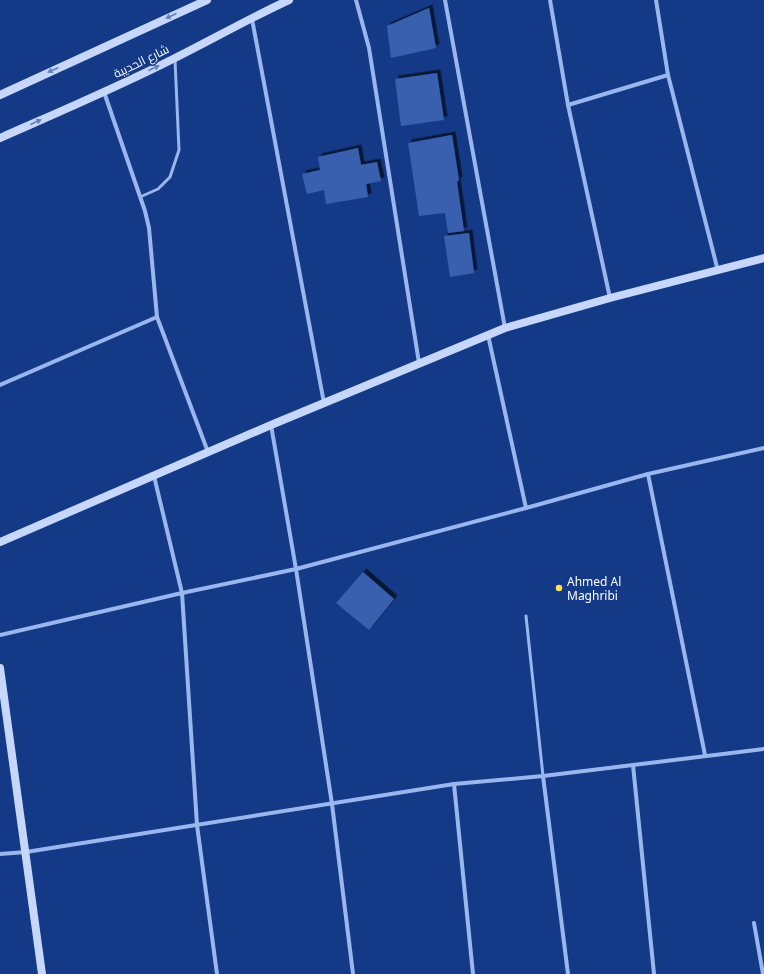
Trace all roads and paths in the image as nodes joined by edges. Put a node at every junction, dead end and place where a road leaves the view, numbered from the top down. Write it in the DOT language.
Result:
graph roads {
  1 [pos="207,0"];
  2 [pos="289,0"];
  3 [pos="356,0"];
  4 [pos="445,0"];
  5 [pos="550,0"];
  6 [pos="656,0"];
  7 [pos="251,17"];
  8 [pos="174,58"];
  9 [pos="668,75"];
  10 [pos="104,92"];
  11 [pos="0,95"];
  12 [pos="568,105"];
  13 [pos="0,138"];
  14 [pos="140,197"];
  15 [pos="764,258"];
  16 [pos="718,271"];
  17 [pos="610,298"];
  18 [pos="157,317"];
  19 [pos="505,328"];
  20 [pos="488,334"];
  21 [pos="419,362"];
  22 [pos="0,385"];
  23 [pos="324,404"];
  24 [pos="271,425"];
  25 [pos="764,448"];
  26 [pos="208,452"];
  27 [pos="648,474"];
  28 [pos="154,476"];
  29 [pos="526,508"];
  30 [pos="0,542"];
  31 [pos="296,569"];
  32 [pos="182,593"];
  33 [pos="526,616"];
  34 [pos="0,635"];
  35 [pos="0,668"];
  36 [pos="764,749"];
  37 [pos="705,755"];
  38 [pos="633,765"];
  39 [pos="543,776"];
  40 [pos="454,784"];
  41 [pos="332,804"];
  42 [pos="197,825"];
  43 [pos="26,852"];
  44 [pos="0,854"];
  45 [pos="754,923"];
  46 [pos="42,974"];
  47 [pos="217,974"];
  48 [pos="353,974"];
  49 [pos="473,974"];
  50 [pos="568,974"];
  51 [pos="654,974"];
  52 [pos="763,974"];
  1 -- 11 [label="street, one-way"];
  2 -- 7 [label="street, شارع الحديبة"];
  3 -- 21 [label="street"];
  4 -- 19 [label="street"];
  5 -- 12 [label="street"];
  6 -- 9 [label="street"];
  7 -- 8 [label="street, شارع الحديبة"];
  7 -- 23 [label="street"];
  10 -- 8 [label="street, شارع الحديبة, one-way"];
  8 -- 14 [label="lane"];
  9 -- 12 [label="street"];
  9 -- 16 [label="street"];
  13 -- 10 [label="street, شارع الحديبة, one-way"];
  10 -- 14 [label="street"];
  12 -- 17 [label="street"];
  14 -- 18 [label="street"];
  15 -- 16 [label="street"];
  16 -- 17 [label="street"];
  17 -- 19 [label="street"];
  18 -- 22 [label="street"];
  18 -- 26 [label="street"];
  19 -- 20 [label="street"];
  20 -- 21 [label="street"];
  20 -- 29 [label="street"];
  21 -- 23 [label="street"];
  23 -- 24 [label="street"];
  24 -- 26 [label="street"];
  24 -- 31 [label="street"];
  25 -- 27 [label="street"];
  26 -- 28 [label="street"];
  27 -- 29 [label="street"];
  27 -- 37 [label="street"];
  28 -- 30 [label="street"];
  28 -- 32 [label="street"];
  29 -- 31 [label="street"];
  31 -- 32 [label="street"];
  31 -- 41 [label="street"];
  32 -- 34 [label="street"];
  32 -- 42 [label="street"];
  33 -- 39 [label="lane"];
  35 -- 43 [label="street"];
  36 -- 37 [label="street"];
  37 -- 38 [label="street"];
  38 -- 39 [label="street"];
  38 -- 51 [label="street"];
  39 -- 40 [label="street"];
  39 -- 50 [label="street"];
  40 -- 41 [label="street"];
  40 -- 49 [label="street"];
  41 -- 42 [label="street"];
  41 -- 48 [label="street"];
  42 -- 43 [label="street"];
  42 -- 47 [label="street"];
  43 -- 44 [label="street"];
  43 -- 46 [label="street"];
  45 -- 52 [label="street"];
}
